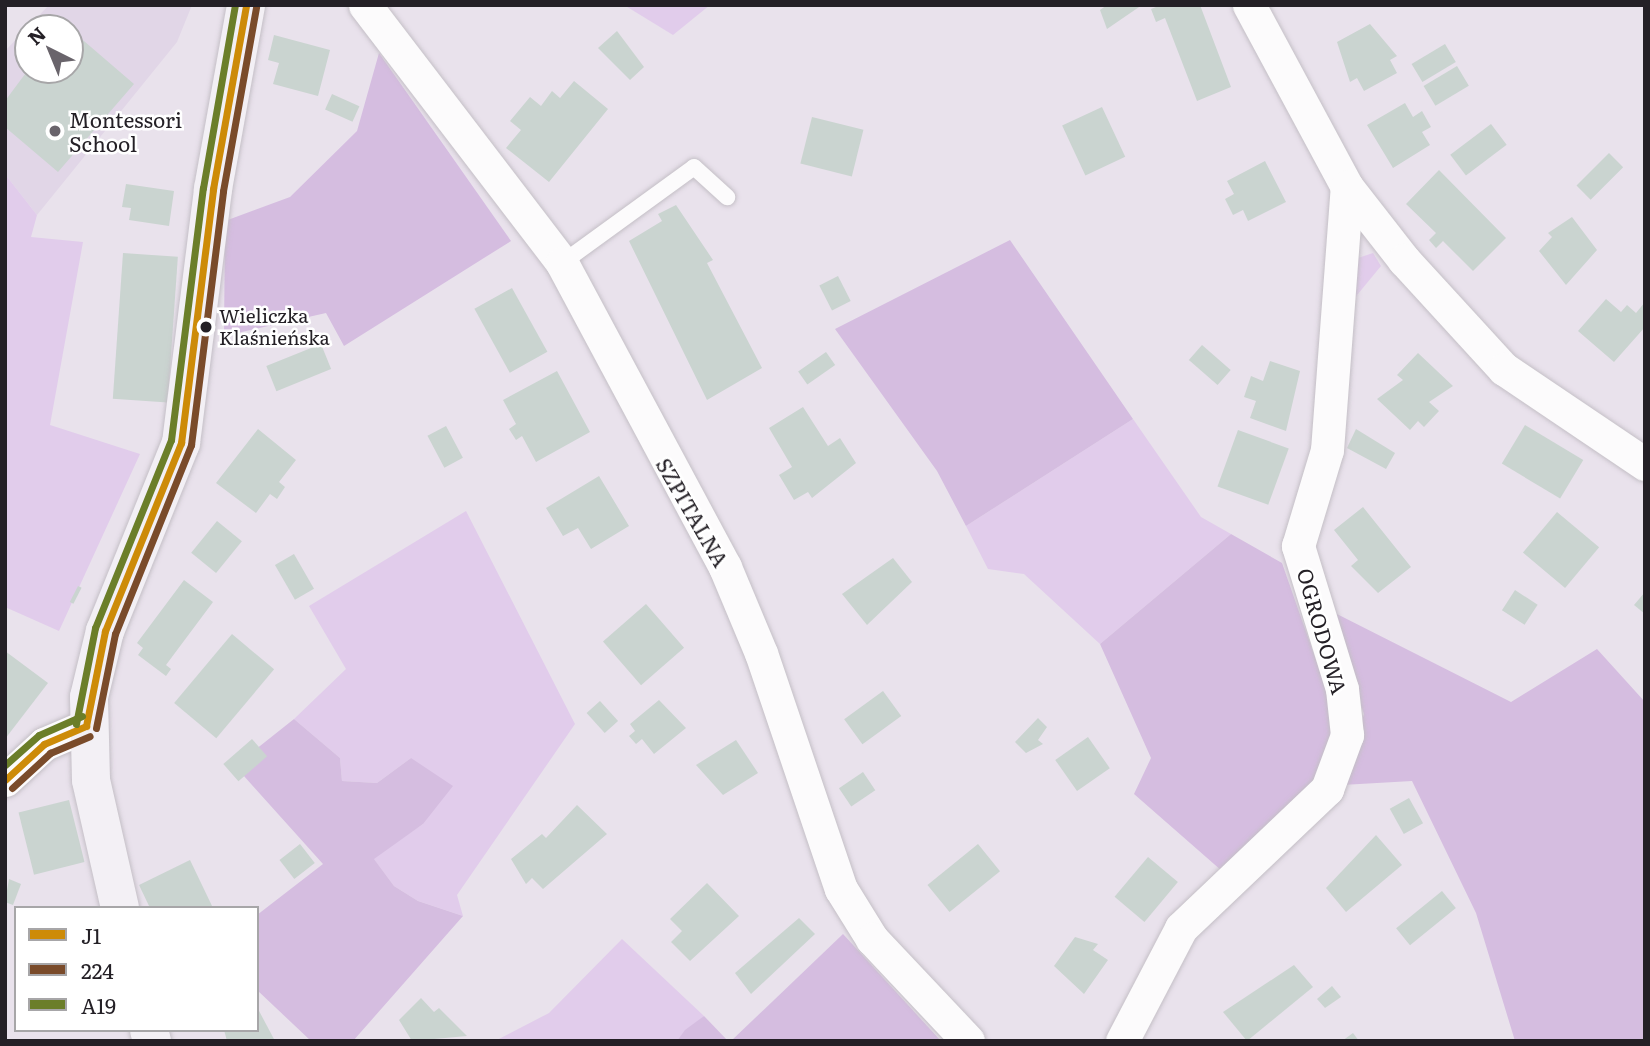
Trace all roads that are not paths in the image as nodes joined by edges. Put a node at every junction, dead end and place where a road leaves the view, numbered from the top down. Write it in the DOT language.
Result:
graph roads {
  1 [pos="246,5"];
  2 [pos="365,5"];
  3 [pos="1249,5"];
  4 [pos="1347,187"];
  5 [pos="727,197"];
  6 [pos="562,263"];
  7 [pos="1645,464"];
  8 [pos="86,726"];
  9 [pos="5,780"];
  10 [pos="120,906"];
  11 [pos="968,1041"];
  12 [pos="1122,1041"];
  1 -- 8 [label="street"];
  2 -- 6 [label="street, SZPITALNA"];
  3 -- 4 [label="street"];
  4 -- 7 [label="street"];
  4 -- 12 [label="street, OGRODOWA"];
  5 -- 6 [label="lane"];
  6 -- 11 [label="street, SZPITALNA"];
  8 -- 9 [label="street"];
  8 -- 10 [label="street"];
}
